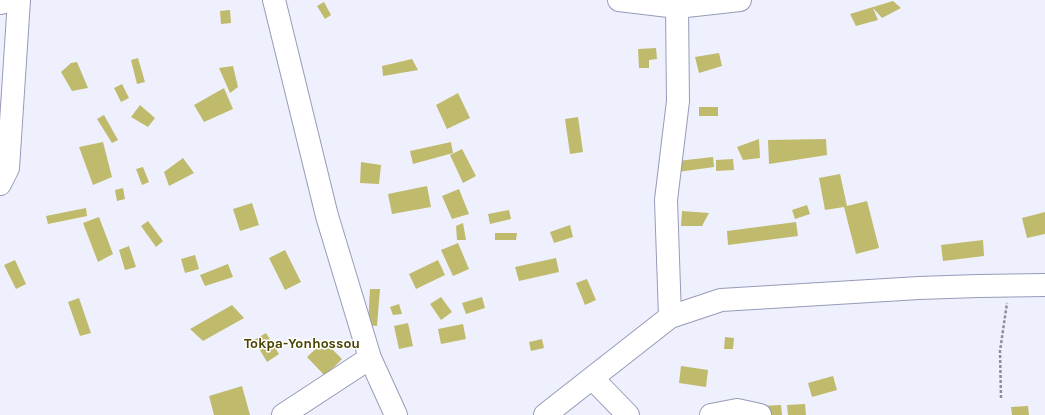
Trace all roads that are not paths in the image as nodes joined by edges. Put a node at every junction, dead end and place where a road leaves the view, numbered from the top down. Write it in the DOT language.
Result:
graph roads {
  1 [pos="12,0"];
  2 [pos="18,0"];
  3 [pos="274,0"];
  4 [pos="619,0"];
  5 [pos="740,0"];
  6 [pos="0,3"];
  7 [pos="678,7"];
  8 [pos="0,184"];
  9 [pos="1045,285"];
  10 [pos="670,316"];
  11 [pos="370,358"];
  12 [pos="592,378"];
  13 [pos="283,415"];
  14 [pos="396,415"];
  15 [pos="545,415"];
  16 [pos="628,415"];
  17 [pos="711,415"];
  18 [pos="760,415"];
  1 -- 6 [label="street"];
  2 -- 8 [label="street"];
  3 -- 11 [label="street"];
  4 -- 7 [label="street"];
  5 -- 7 [label="street"];
  7 -- 10 [label="street"];
  9 -- 10 [label="street"];
  10 -- 12 [label="street"];
  11 -- 13 [label="street"];
  11 -- 14 [label="street"];
  12 -- 15 [label="street"];
  12 -- 16 [label="street"];
  17 -- 18 [label="street"];
}
